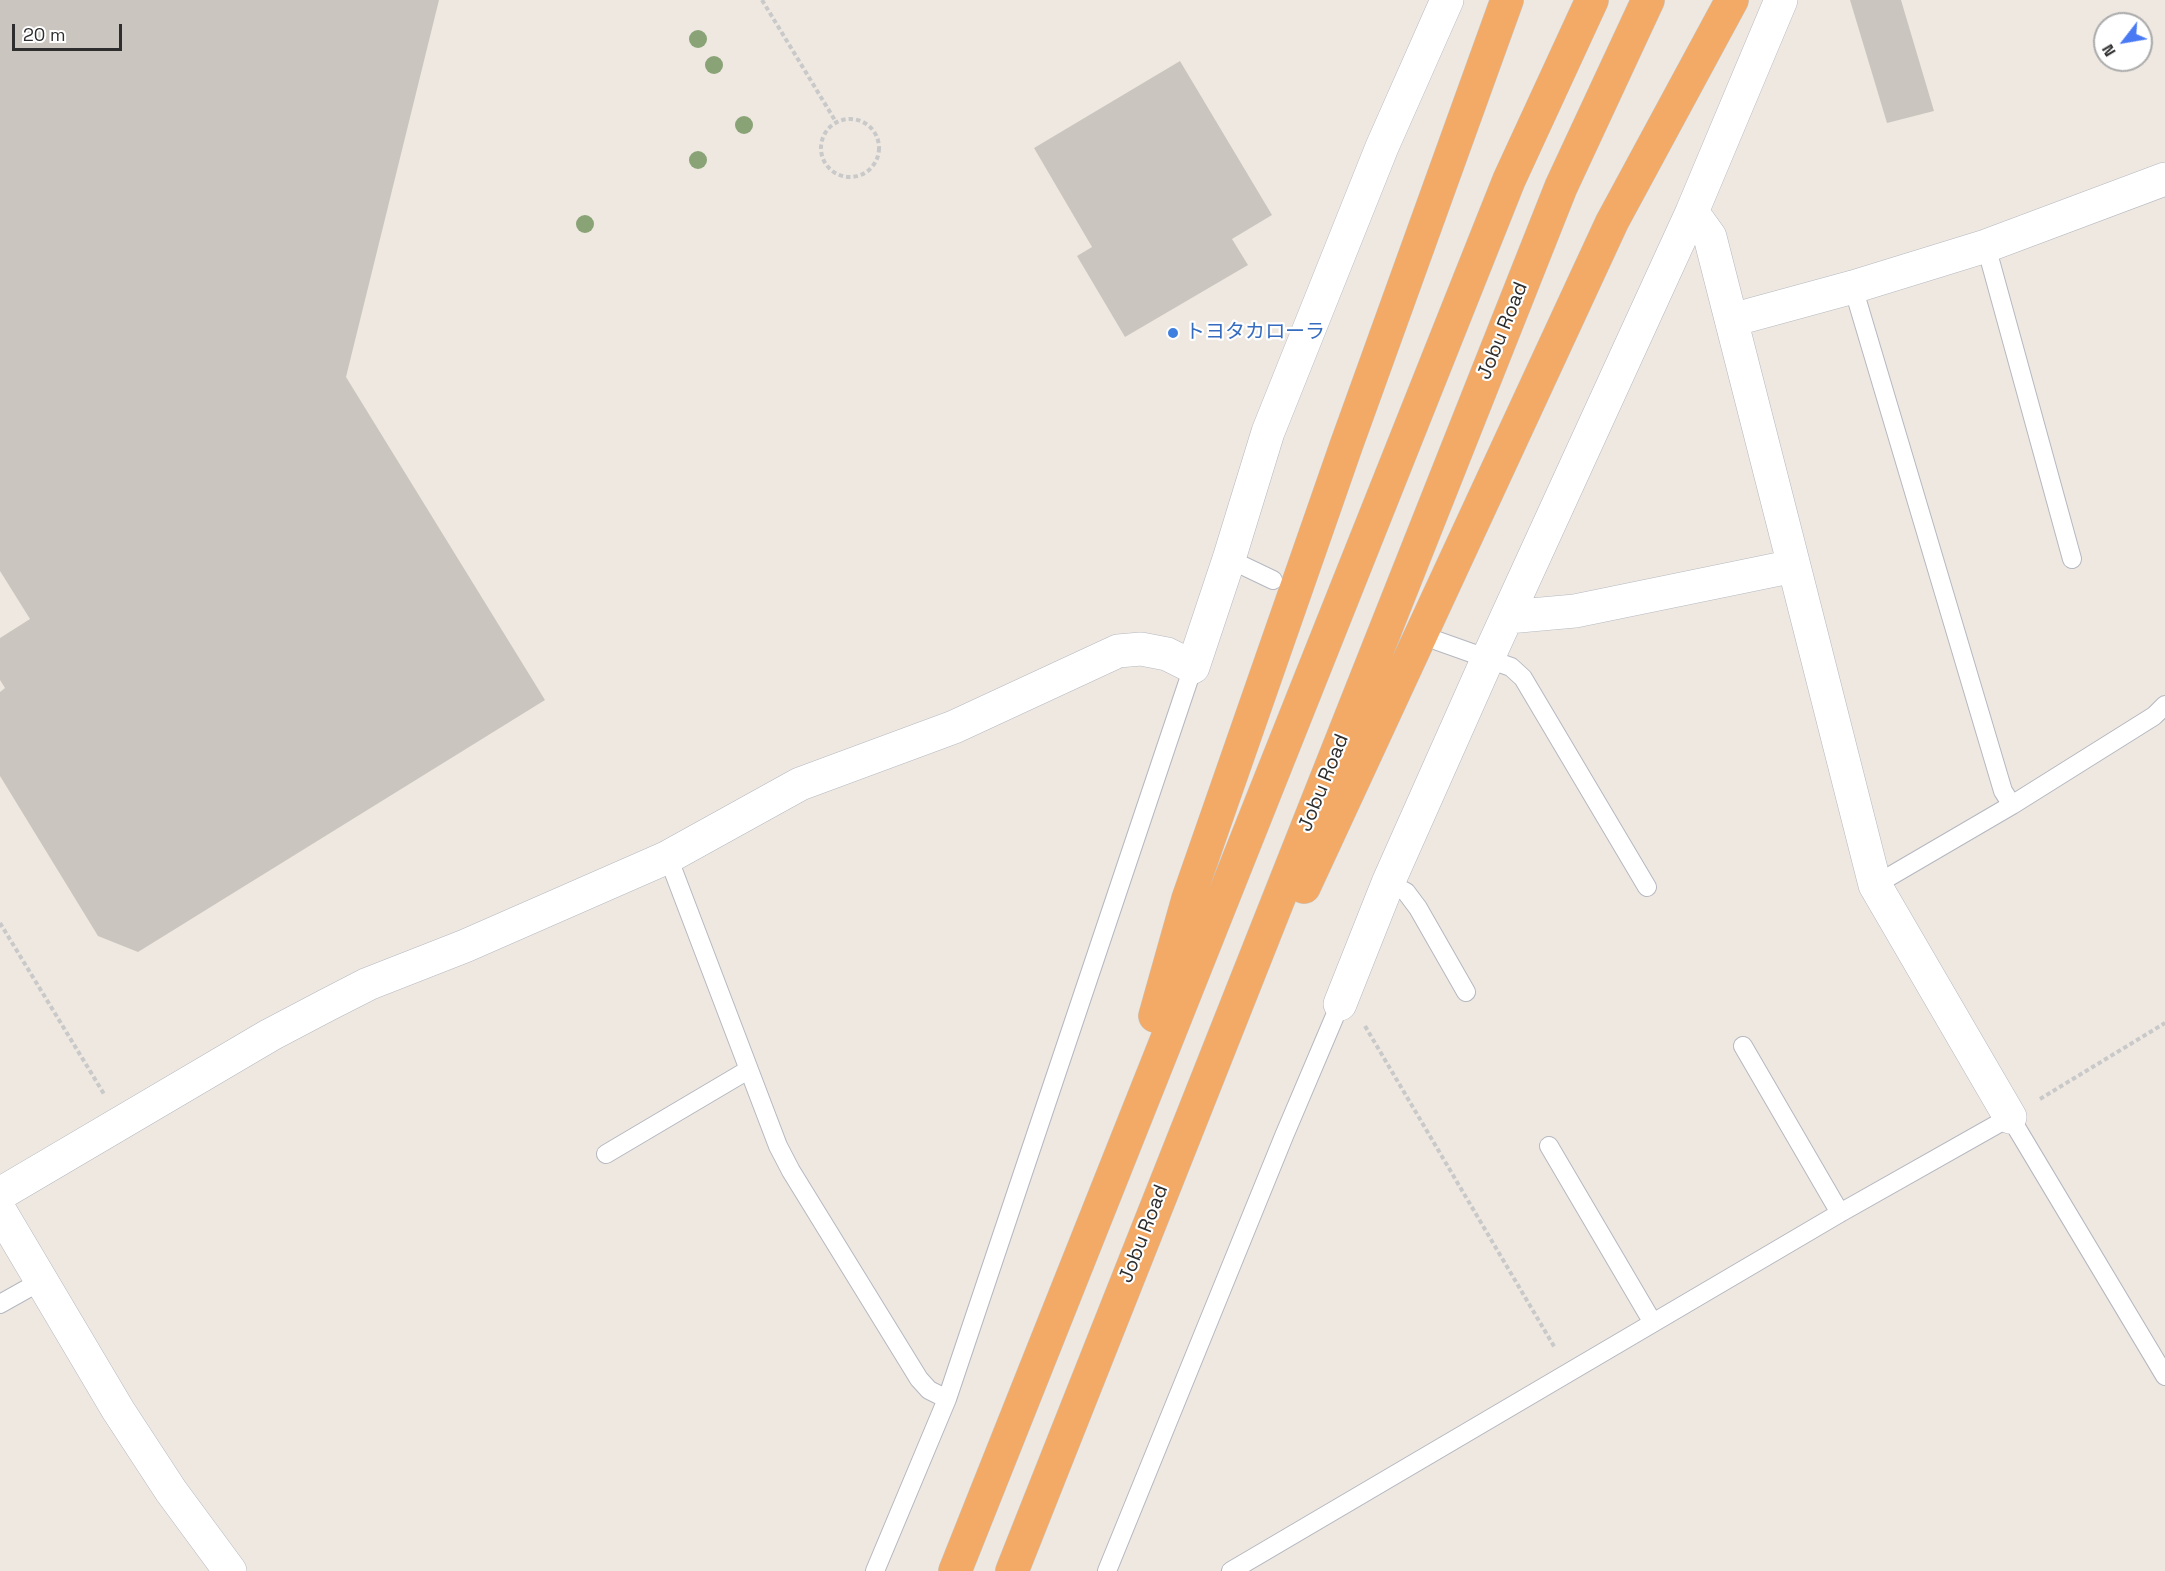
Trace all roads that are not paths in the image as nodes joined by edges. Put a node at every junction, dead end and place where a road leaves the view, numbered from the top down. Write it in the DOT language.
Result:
graph roads {
  1 [pos="1447,0"];
  2 [pos="1507,0"];
  3 [pos="1592,0"];
  4 [pos="1648,0"];
  5 [pos="1732,0"];
  6 [pos="1781,0"];
  7 [pos="2165,179"];
  8 [pos="1692,212"];
  9 [pos="1986,246"];
  10 [pos="1853,287"];
  11 [pos="1732,320"];
  12 [pos="1229,559"];
  13 [pos="2072,559"];
  14 [pos="1794,566"];
  15 [pos="1273,579"];
  16 [pos="1508,617"];
  17 [pos="1435,639"];
  18 [pos="1488,658"];
  19 [pos="1193,667"];
  20 [pos="2165,705"];
  21 [pos="2012,805"];
  22 [pos="668,857"];
  23 [pos="1388,883"];
  24 [pos="1875,885"];
  25 [pos="1647,887"];
  26 [pos="1466,992"];
  27 [pos="1340,1004"];
  28 [pos="1743,1046"];
  29 [pos="748,1070"];
  30 [pos="2010,1117"];
  31 [pos="1549,1146"];
  32 [pos="606,1154"];
  33 [pos="1168,1172"];
  34 [pos="1108,1183"];
  35 [pos="0,1194"];
  36 [pos="0,1211"];
  37 [pos="1840,1213"];
  38 [pos="41,1281"];
  39 [pos="0,1304"];
  40 [pos="1653,1323"];
  41 [pos="2165,1376"];
  42 [pos="947,1399"];
  43 [pos="230,1571"];
  44 [pos="875,1571"];
  45 [pos="955,1571"];
  46 [pos="1012,1571"];
  47 [pos="1107,1571"];
  48 [pos="1231,1571"];
  1 -- 12 [label="street"];
  2 -- 34 [label="highway"];
  3 -- 34 [label="highway"];
  4 -- 33 [label="highway, Jobu Road"];
  5 -- 33 [label="highway"];
  6 -- 8 [label="street"];
  7 -- 9 [label="street"];
  8 -- 11 [label="street"];
  8 -- 16 [label="street"];
  9 -- 10 [label="street"];
  9 -- 13 [label="lane"];
  10 -- 11 [label="street"];
  10 -- 21 [label="lane"];
  11 -- 14 [label="street"];
  12 -- 15 [label="lane"];
  12 -- 19 [label="street"];
  14 -- 16 [label="street"];
  14 -- 24 [label="street"];
  16 -- 18 [label="street"];
  17 -- 18 [label="lane"];
  18 -- 23 [label="street"];
  18 -- 25 [label="lane"];
  19 -- 22 [label="street"];
  19 -- 42 [label="lane"];
  20 -- 21 [label="lane"];
  21 -- 24 [label="lane"];
  22 -- 29 [label="lane"];
  22 -- 35 [label="street"];
  23 -- 26 [label="lane"];
  23 -- 27 [label="street"];
  24 -- 30 [label="street"];
  27 -- 47 [label="lane"];
  28 -- 37 [label="lane"];
  29 -- 32 [label="lane"];
  29 -- 42 [label="lane"];
  30 -- 37 [label="lane"];
  30 -- 41 [label="lane"];
  31 -- 40 [label="lane"];
  33 -- 46 [label="highway, Jobu Road"];
  34 -- 45 [label="highway"];
  36 -- 38 [label="street"];
  37 -- 40 [label="lane"];
  38 -- 39 [label="lane"];
  38 -- 43 [label="street"];
  40 -- 48 [label="lane"];
  42 -- 44 [label="lane"];
}
